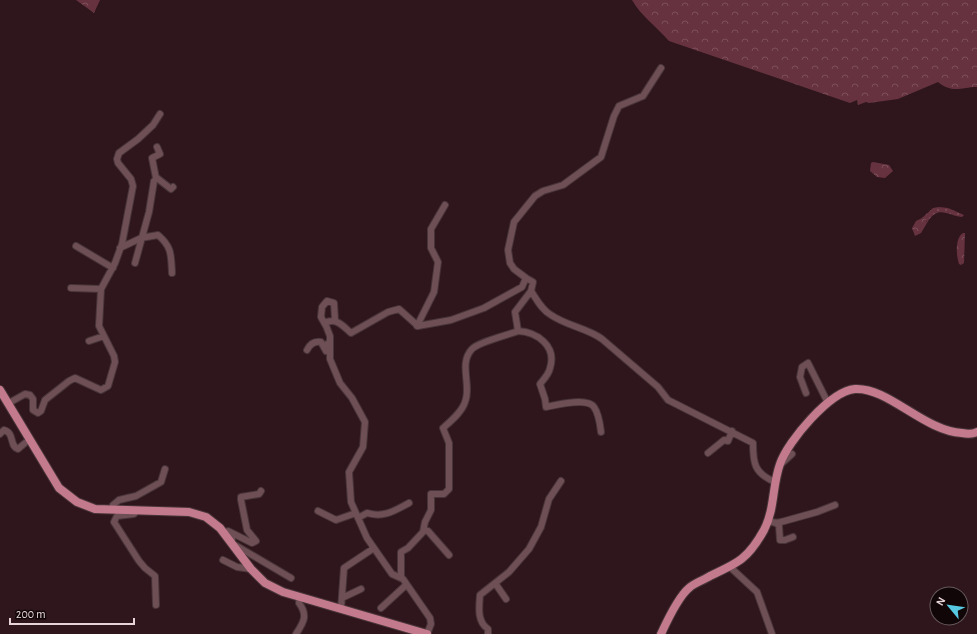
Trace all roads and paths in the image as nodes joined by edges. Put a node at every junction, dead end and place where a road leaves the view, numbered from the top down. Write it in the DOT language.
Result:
graph roads {
  1 [pos="661,68"];
  2 [pos="160,114"];
  3 [pos="158,147"];
  4 [pos="156,178"];
  5 [pos="173,187"];
  6 [pos="446,205"];
  7 [pos="141,238"];
  8 [pos="76,246"];
  9 [pos="120,248"];
  10 [pos="135,263"];
  11 [pos="113,268"];
  12 [pos="172,273"];
  13 [pos="526,278"];
  14 [pos="71,288"];
  15 [pos="101,289"];
  16 [pos="531,291"];
  17 [pos="335,320"];
  18 [pos="326,326"];
  19 [pos="417,326"];
  20 [pos="518,330"];
  21 [pos="104,336"];
  22 [pos="330,339"];
  23 [pos="89,341"];
  24 [pos="307,350"];
  25 [pos="0,390"];
  26 [pos="806,393"];
  27 [pos="9,402"];
  28 [pos="828,403"];
  29 [pos="732,431"];
  30 [pos="601,432"];
  31 [pos="977,432"];
  32 [pos="0,434"];
  33 [pos="27,440"];
  34 [pos="708,453"];
  35 [pos="792,454"];
  36 [pos="18,455"];
  37 [pos="779,465"];
  38 [pos="165,469"];
  39 [pos="561,481"];
  40 [pos="775,482"];
  41 [pos="261,491"];
  42 [pos="409,503"];
  43 [pos="113,505"];
  44 [pos="835,505"];
  45 [pos="137,510"];
  46 [pos="318,510"];
  47 [pos="357,516"];
  48 [pos="772,522"];
  49 [pos="424,530"];
  50 [pos="793,537"];
  51 [pos="233,544"];
  52 [pos="374,548"];
  53 [pos="449,555"];
  54 [pos="223,560"];
  55 [pos="730,567"];
  56 [pos="251,569"];
  57 [pos="401,577"];
  58 [pos="291,578"];
  59 [pos="494,583"];
  60 [pos="406,585"];
  61 [pos="360,589"];
  62 [pos="300,597"];
  63 [pos="342,598"];
  64 [pos="506,599"];
  65 [pos="156,605"];
  66 [pos="381,608"];
  67 [pos="341,609"];
  68 [pos="296,634"];
  69 [pos="427,634"];
  70 [pos="488,634"];
  71 [pos="661,634"];
  72 [pos="772,634"];
  1 -- 13 [label="street"];
  2 -- 9 [label="street"];
  3 -- 4 [label="street"];
  4 -- 5 [label="street"];
  4 -- 7 [label="street"];
  6 -- 19 [label="street"];
  7 -- 9 [label="street"];
  7 -- 10 [label="street"];
  7 -- 12 [label="street"];
  8 -- 11 [label="street"];
  9 -- 11 [label="street"];
  11 -- 15 [label="street"];
  13 -- 16 [label="street"];
  13 -- 19 [label="street"];
  14 -- 15 [label="street"];
  15 -- 21 [label="street"];
  16 -- 20 [label="street"];
  16 -- 29 [label="street"];
  17 -- 18 [label="street"];
  17 -- 18 [label="street"];
  17 -- 19 [label="street"];
  18 -- 22 [label="street"];
  20 -- 30 [label="street"];
  20 -- 49 [label="street"];
  21 -- 23 [label="street"];
  21 -- 27 [label="street"];
  22 -- 24 [label="street"];
  22 -- 47 [label="street"];
  25 -- 27 [label="main road"];
  26 -- 28 [label="street"];
  27 -- 33 [label="main road"];
  28 -- 31 [label="main road"];
  28 -- 37 [label="main road"];
  29 -- 34 [label="street"];
  29 -- 40 [label="street"];
  32 -- 33 [label="street"];
  33 -- 36 [label="street"];
  33 -- 45 [label="main road"];
  35 -- 37 [label="street"];
  37 -- 40 [label="main road"];
  38 -- 43 [label="street"];
  39 -- 59 [label="street"];
  40 -- 48 [label="main road"];
  41 -- 51 [label="street"];
  42 -- 47 [label="street"];
  44 -- 48 [label="street"];
  45 -- 51 [label="main road"];
  45 -- 65 [label="street"];
  46 -- 47 [label="street"];
  47 -- 52 [label="street"];
  48 -- 50 [label="street"];
  48 -- 55 [label="main road"];
  49 -- 53 [label="street"];
  49 -- 57 [label="street"];
  51 -- 56 [label="main road"];
  51 -- 58 [label="street"];
  52 -- 57 [label="street"];
  52 -- 63 [label="street"];
  54 -- 56 [label="street"];
  55 -- 71 [label="main road"];
  55 -- 72 [label="street"];
  56 -- 62 [label="main road"];
  57 -- 60 [label="street"];
  59 -- 64 [label="street"];
  59 -- 70 [label="street"];
  60 -- 66 [label="street"];
  60 -- 69 [label="street"];
  61 -- 63 [label="street"];
  62 -- 67 [label="main road"];
  62 -- 68 [label="street"];
  63 -- 67 [label="street"];
  67 -- 69 [label="main road"];
}
